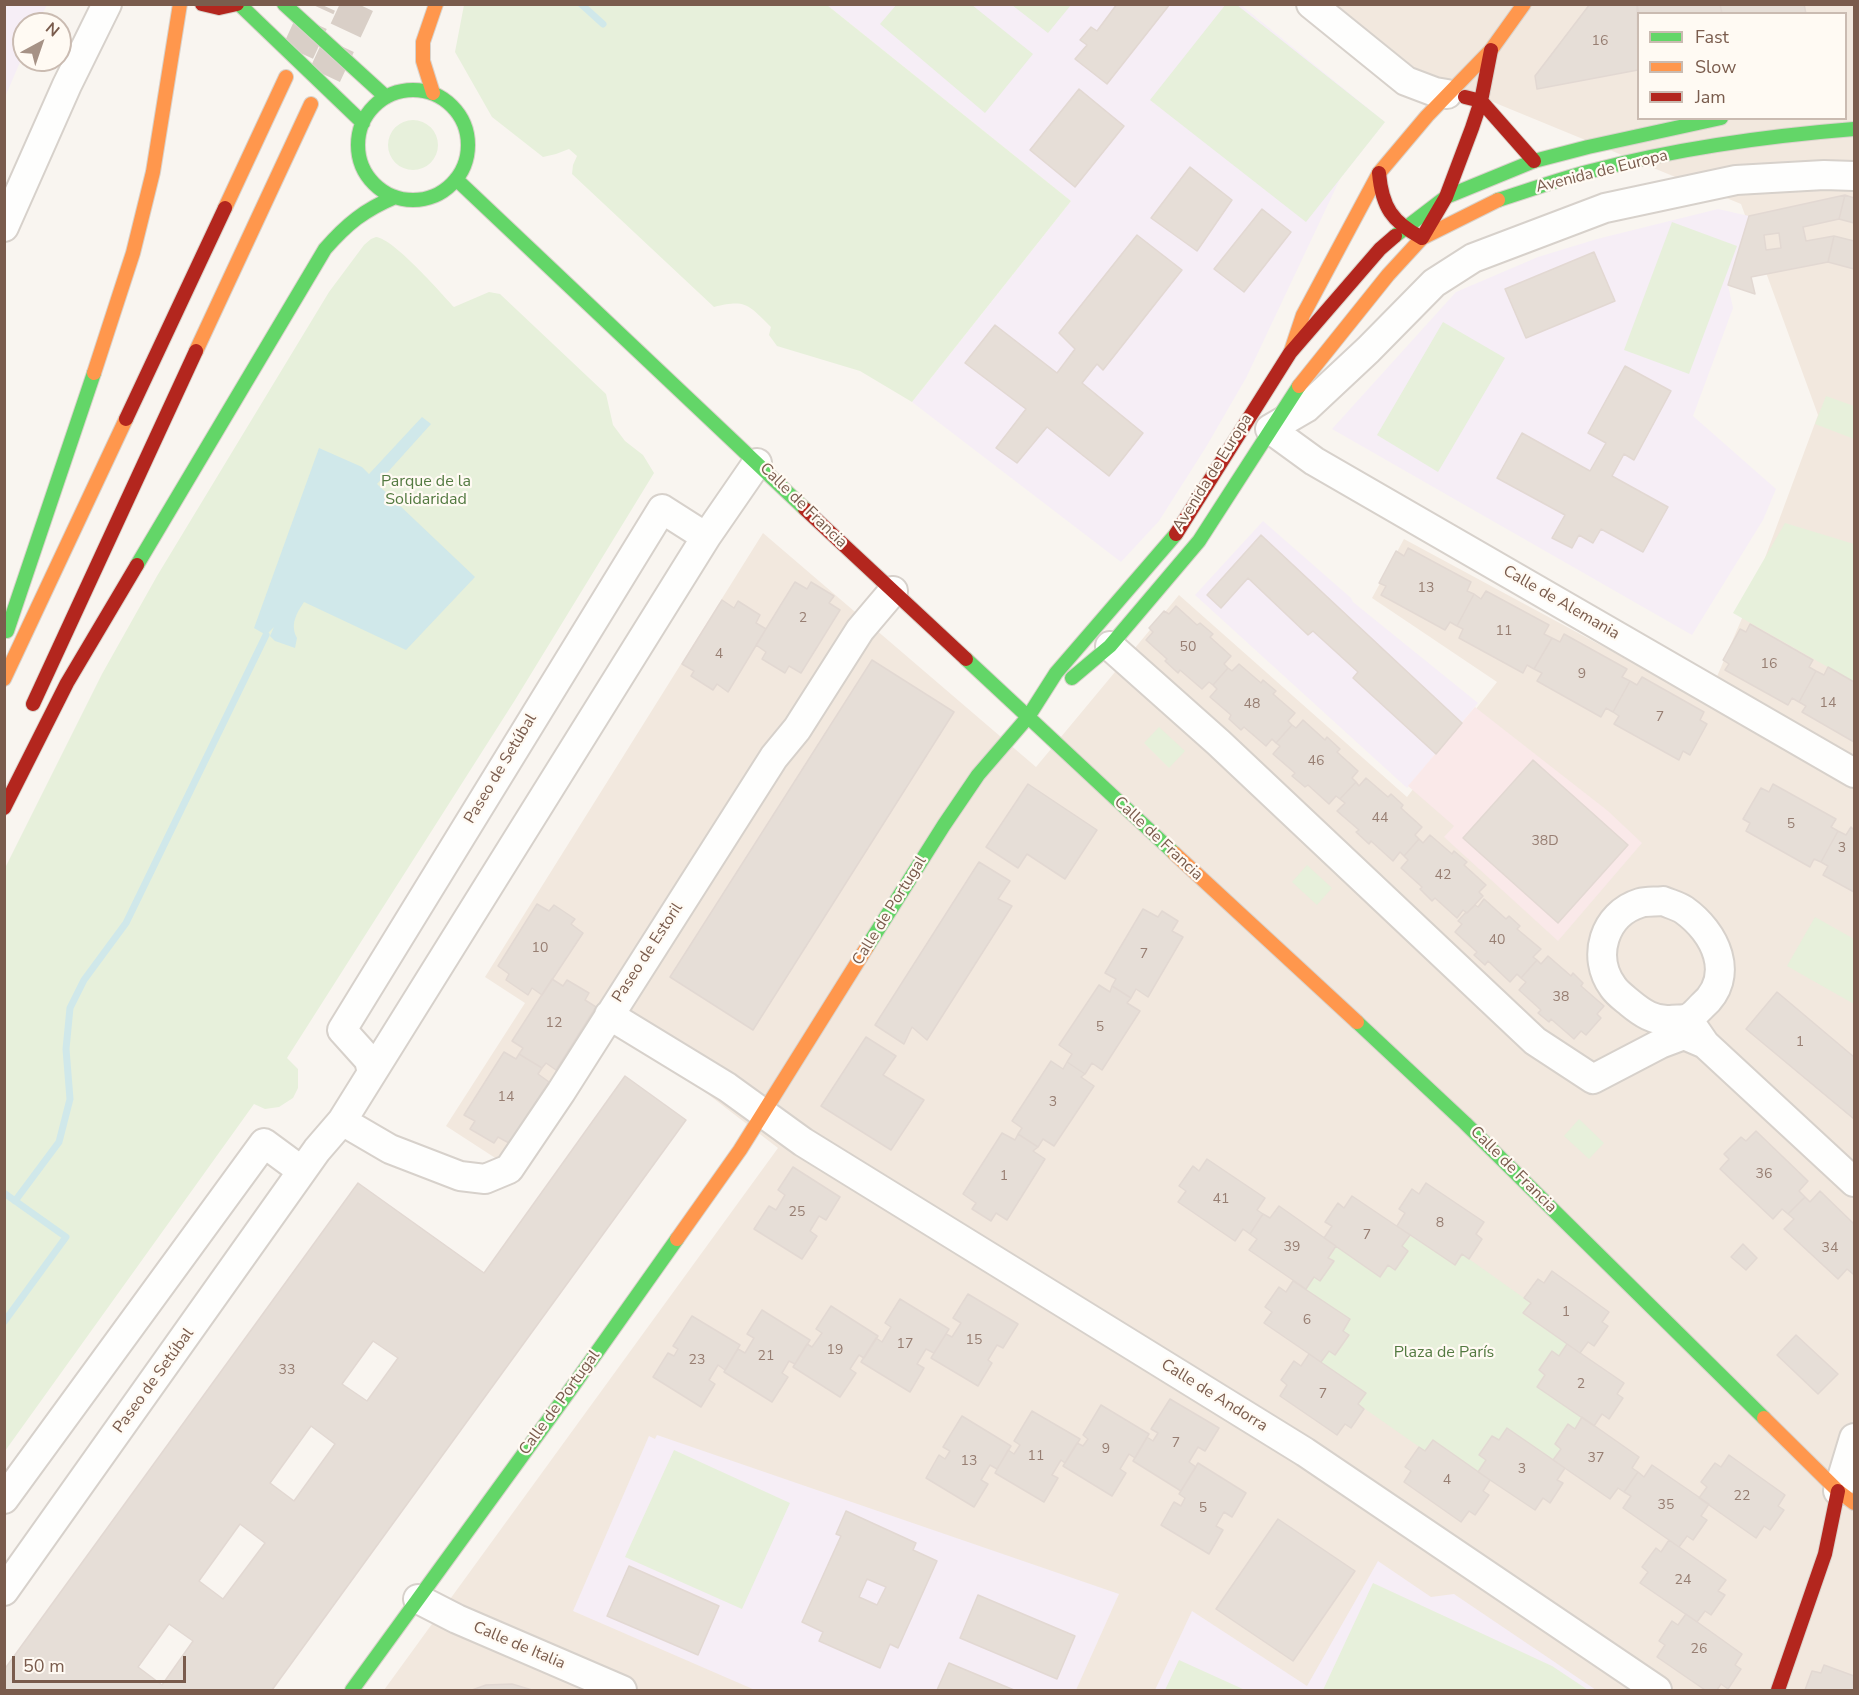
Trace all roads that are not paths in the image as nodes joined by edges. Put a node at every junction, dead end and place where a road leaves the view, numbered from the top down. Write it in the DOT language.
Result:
graph roads {
  1 [pos="107,4"];
  2 [pos="180,4"];
  3 [pos="202,4"];
  4 [pos="238,4"];
  5 [pos="284,4"];
  6 [pos="436,4"];
  7 [pos="1311,4"];
  8 [pos="1524,4"];
  9 [pos="1491,50"];
  10 [pos="286,77"];
  11 [pos="433,93"];
  12 [pos="1447,94"];
  13 [pos="386,97"];
  14 [pos="1481,101"];
  15 [pos="311,104"];
  16 [pos="1712,120"];
  17 [pos="363,123"];
  18 [pos="1854,129"];
  19 [pos="1534,161"];
  20 [pos="1379,173"];
  21 [pos="1854,176"];
  22 [pos="456,179"];
  23 [pos="395,197"];
  24 [pos="1446,197"];
  25 [pos="4,227"];
  26 [pos="1403,228"];
  27 [pos="1422,238"];
  28 [pos="1290,353"];
  29 [pos="1270,429"];
  30 [pos="757,463"];
  31 [pos="706,537"];
  32 [pos="893,591"];
  33 [pos="4,637"];
  34 [pos="1110,646"];
  35 [pos="4,679"];
  36 [pos="30,711"];
  37 [pos="1028,717"];
  38 [pos="1854,773"];
  39 [pos="4,808"];
  40 [pos="609,1015"];
  41 [pos="1688,1019"];
  42 [pos="1705,1044"];
  43 [pos="372,1072"];
  44 [pos="764,1113"];
  45 [pos="342,1121"];
  46 [pos="302,1171"];
  47 [pos="1854,1182"];
  48 [pos="1854,1438"];
  49 [pos="1846,1497"];
  50 [pos="4,1498"];
  51 [pos="4,1591"];
  52 [pos="418,1599"];
  53 [pos="352,1690"];
  54 [pos="622,1690"];
  55 [pos="1657,1690"];
  56 [pos="1778,1690"];
  1 -- 25 [label="street"];
  2 -- 33 [label="main road"];
  3 -- 4 [label="main road"];
  4 -- 17 [label="main road"];
  5 -- 13 [label="main road"];
  6 -- 11 [label="main road"];
  7 -- 12 [label="street"];
  8 -- 9 [label="main road"];
  9 -- 12 [label="main road"];
  9 -- 14 [label="main road"];
  10 -- 35 [label="main road"];
  11 -- 13 [label="main road"];
  11 -- 22 [label="main road"];
  12 -- 14 [label="main road"];
  12 -- 20 [label="main road"];
  13 -- 17 [label="main road"];
  14 -- 19 [label="main road"];
  14 -- 24 [label="main road"];
  15 -- 36 [label="main road"];
  16 -- 19 [label="main road, Avenida de Europa"];
  17 -- 23 [label="main road"];
  18 -- 27 [label="main road, Avenida de Europa"];
  19 -- 24 [label="main road, Avenida de Europa"];
  20 -- 26 [label="main road"];
  20 -- 28 [label="main road"];
  21 -- 29 [label="street, Avenida de Europa"];
  22 -- 23 [label="main road"];
  22 -- 30 [label="main road, Calle de Francia"];
  23 -- 39 [label="main road"];
  24 -- 26 [label="main road, Avenida de Europa"];
  24 -- 27 [label="main road"];
  26 -- 27 [label="main road"];
  26 -- 28 [label="main road, Avenida de Europa"];
  27 -- 29 [label="main road, Avenida de Europa"];
  28 -- 37 [label="main road, Avenida de Europa"];
  29 -- 34 [label="main road, Avenida de Europa"];
  29 -- 38 [label="street, Calle de Alemania"];
  30 -- 31 [label="street, Paseo de Setúbal"];
  30 -- 32 [label="main road, Calle de Francia"];
  31 -- 43 [label="street, Paseo de Setúbal"];
  31 -- 43 [label="street, Paseo de Setúbal"];
  32 -- 37 [label="main road, Calle de Francia"];
  32 -- 40 [label="street, Paseo de Estoril"];
  34 -- 37 [label="main road, Avenida de Europa"];
  34 -- 42 [label="street"];
  37 -- 44 [label="main road, Calle de Portugal"];
  37 -- 49 [label="main road, Calle de Francia"];
  40 -- 44 [label="street"];
  40 -- 45 [label="street, Paseo de Estoril"];
  41 -- 41 [label="street"];
  41 -- 42 [label="street"];
  42 -- 47 [label="street"];
  43 -- 45 [label="street, Paseo de Setúbal"];
  44 -- 52 [label="main road, Calle de Portugal"];
  44 -- 55 [label="street, Calle de Andorra"];
  45 -- 46 [label="street, Paseo de Setúbal"];
  46 -- 50 [label="street"];
  46 -- 51 [label="street, Paseo de Setúbal"];
  48 -- 49 [label="street"];
  49 -- 56 [label="main road"];
  52 -- 53 [label="main road, Calle de Portugal"];
  52 -- 54 [label="street, Calle de Italia"];
}
